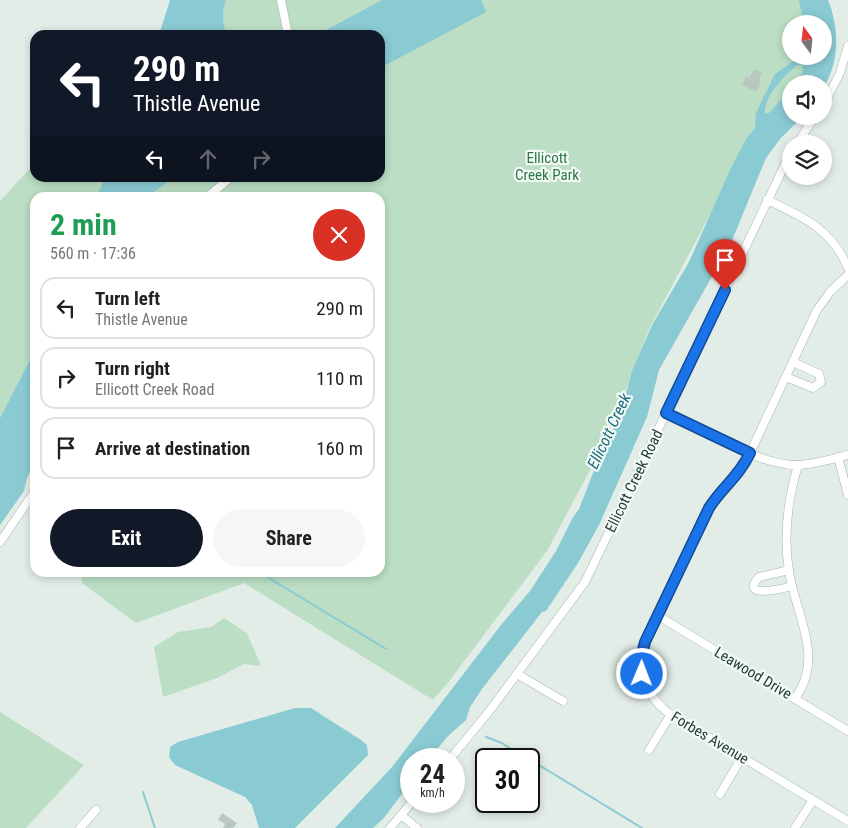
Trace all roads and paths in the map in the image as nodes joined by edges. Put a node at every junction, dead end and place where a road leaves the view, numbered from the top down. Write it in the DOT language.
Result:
graph roads {
  1 [pos="281,0"];
  2 [pos="287,30"];
  3 [pos="848,46"];
  4 [pos="832,88"];
  5 [pos="782,170"];
  6 [pos="225,182"];
  7 [pos="213,192"];
  8 [pos="767,200"];
  9 [pos="848,268"];
  10 [pos="848,276"];
  11 [pos="793,362"];
  12 [pos="786,376"];
  13 [pos="666,413"];
  14 [pos="750,453"];
  15 [pos="848,455"];
  16 [pos="838,457"];
  17 [pos="798,465"];
  18 [pos="848,495"];
  19 [pos="30,498"];
  20 [pos="0,542"];
  21 [pos="788,570"];
  22 [pos="792,586"];
  23 [pos="657,615"];
  24 [pos="517,674"];
  25 [pos="795,699"];
  26 [pos="563,701"];
  27 [pos="671,714"];
  28 [pos="848,731"];
  29 [pos="459,748"];
  30 [pos="649,750"];
  31 [pos="742,757"];
  32 [pos="720,794"];
  33 [pos="813,800"];
  34 [pos="96,810"];
  35 [pos="401,815"];
  36 [pos="848,821"];
  37 [pos="80,828"];
  38 [pos="390,828"];
  39 [pos="417,828"];
  40 [pos="795,828"];
  1 -- 2 [label="street"];
  3 -- 4 [label="street"];
  5 -- 8 [label="street, Ellicott Creek Road"];
  6 -- 7 [label="street"];
  8 -- 9 [label="street"];
  8 -- 13 [label="street, Ellicott Creek Road"];
  10 -- 11 [label="street, Forbes Avenue"];
  11 -- 12 [label="street, Forbes Avenue"];
  11 -- 12 [label="street"];
  12 -- 14 [label="street, Forbes Avenue"];
  13 -- 14 [label="street"];
  13 -- 24 [label="street, Ellicott Creek Road"];
  14 -- 17 [label="street"];
  14 -- 23 [label="street, Forbes Avenue"];
  15 -- 16 [label="street"];
  16 -- 17 [label="street"];
  16 -- 18 [label="street"];
  17 -- 21 [label="street"];
  19 -- 20 [label="street"];
  21 -- 22 [label="street"];
  21 -- 22 [label="street"];
  22 -- 25 [label="street"];
  23 -- 25 [label="street, Leawood Drive"];
  23 -- 27 [label="street, Forbes Avenue"];
  24 -- 26 [label="street"];
  24 -- 29 [label="street, Ellicott Creek Road"];
  25 -- 28 [label="street, Leawood Drive"];
  27 -- 30 [label="street"];
  27 -- 31 [label="street, Forbes Avenue"];
  31 -- 32 [label="street"];
  31 -- 33 [label="street, Forbes Avenue"];
  33 -- 36 [label="street, Forbes Avenue"];
  33 -- 40 [label="street"];
  34 -- 37 [label="street"];
  35 -- 38 [label="street"];
  35 -- 39 [label="street"];
}
